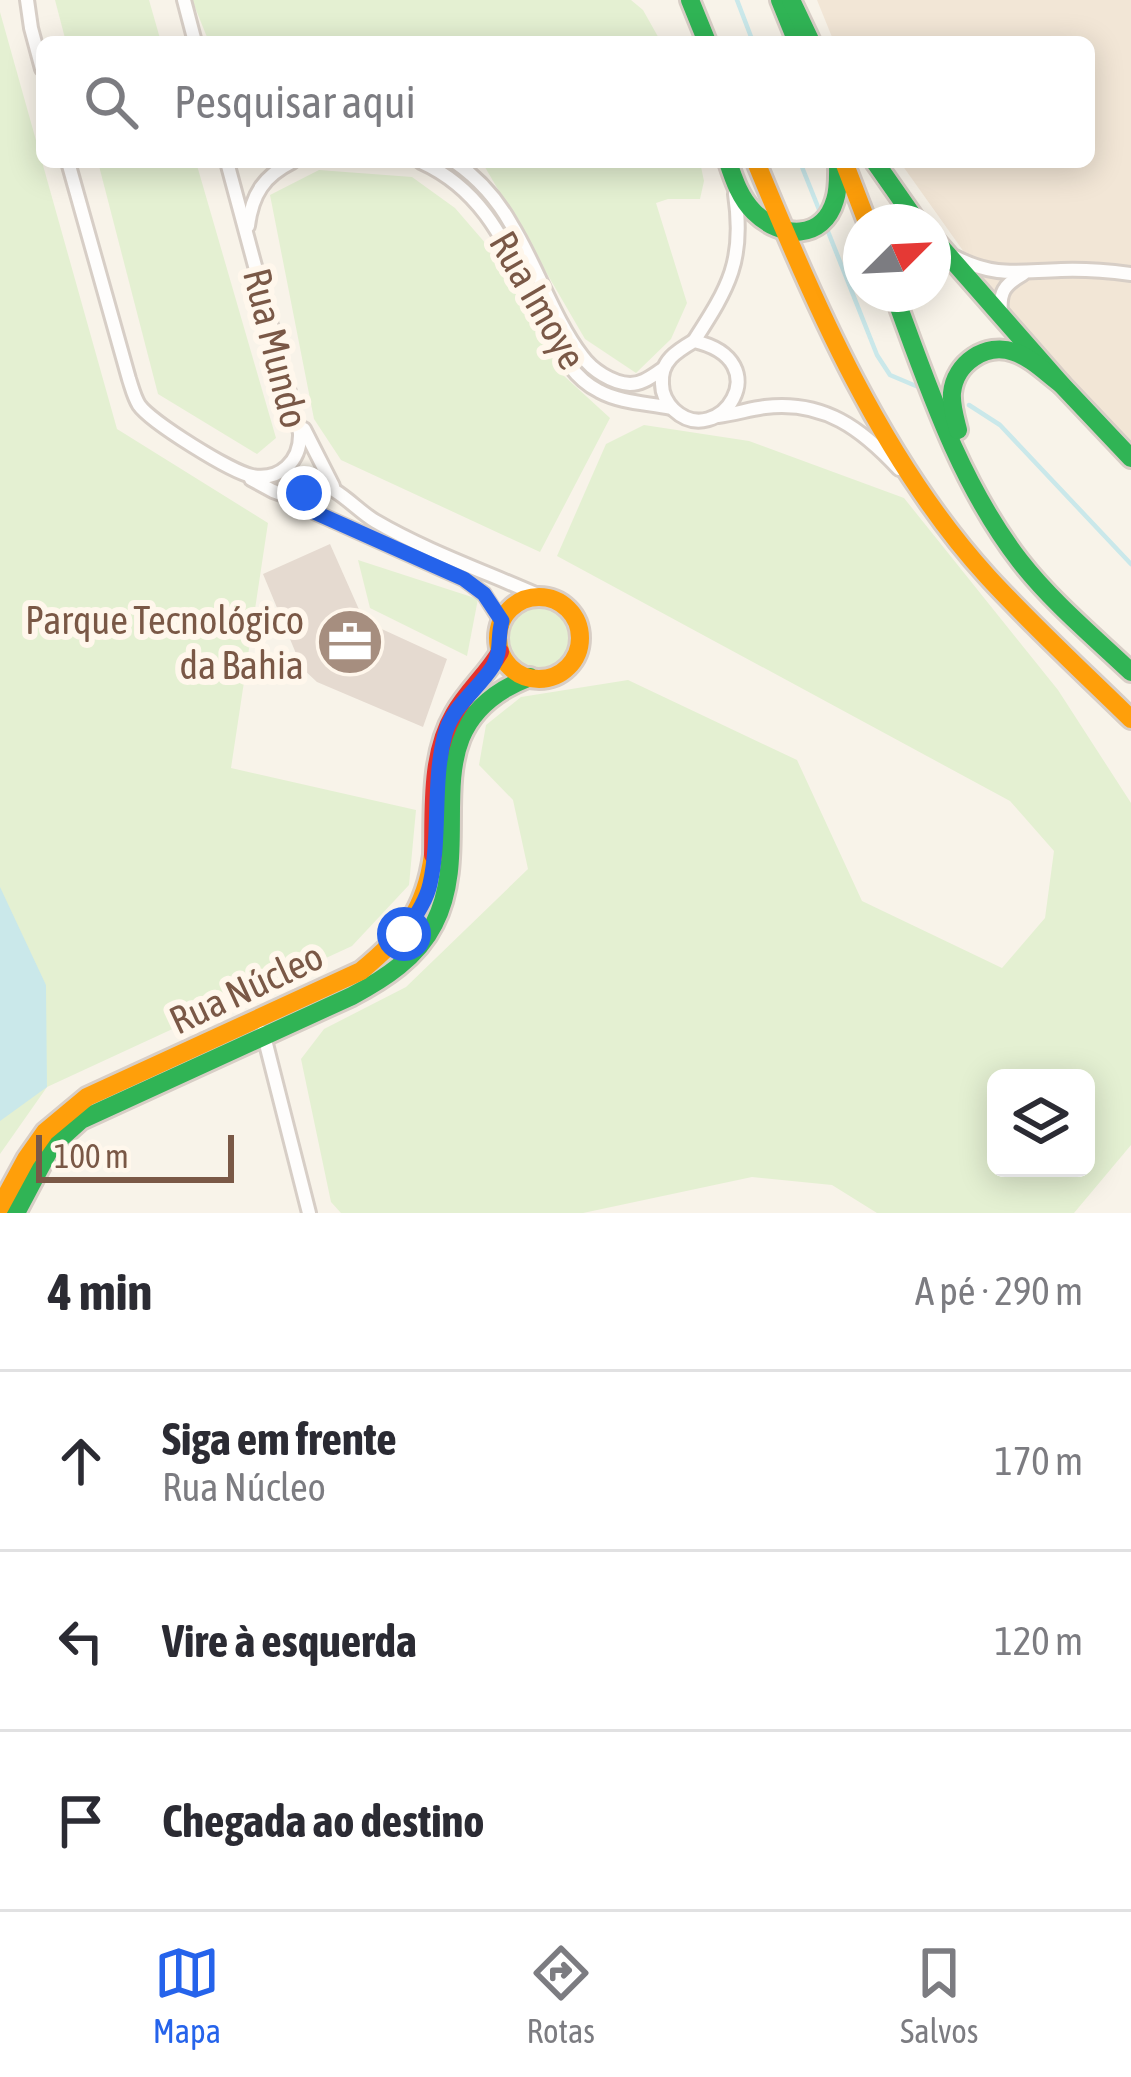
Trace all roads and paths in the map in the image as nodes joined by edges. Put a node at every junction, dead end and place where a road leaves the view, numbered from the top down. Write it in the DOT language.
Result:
graph roads {
  1 [pos="27,0"];
  2 [pos="184,0"];
  3 [pos="689,0"];
  4 [pos="780,0"];
  5 [pos="791,0"];
  6 [pos="193,36"];
  7 [pos="702,36"];
  8 [pos="795,36"];
  9 [pos="808,36"];
  10 [pos="36,47"];
  11 [pos="70,168"];
  12 [pos="229,168"];
  13 [pos="281,168"];
  14 [pos="434,168"];
  15 [pos="463,168"];
  16 [pos="729,168"];
  17 [pos="759,168"];
  18 [pos="840,168"];
  19 [pos="844,168"];
  20 [pos="879,168"];
  21 [pos="734,187"];
  22 [pos="859,204"];
  23 [pos="904,204"];
  24 [pos="789,232"];
  25 [pos="248,233"];
  26 [pos="951,255"];
  27 [pos="951,256"];
  28 [pos="1024,273"];
  29 [pos="1131,274"];
  30 [pos="901,312"];
  31 [pos="1001,316"];
  32 [pos="694,341"];
  33 [pos="663,369"];
  34 [pos="1061,384"];
  35 [pos="295,406"];
  36 [pos="671,408"];
  37 [pos="718,416"];
  38 [pos="1131,458"];
  39 [pos="245,475"];
  40 [pos="971,483"];
  41 [pos="339,495"];
  42 [pos="929,502"];
  43 [pos="306,503"];
  44 [pos="540,596"];
  45 [pos="502,621"];
  46 [pos="500,652"];
  47 [pos="1131,673"];
  48 [pos="530,677"];
  49 [pos="1131,719"];
  50 [pos="262,1028"];
  51 [pos="0,1207"];
  52 [pos="16,1213"];
  53 [pos="309,1213"];
  1 -- 10 [label="street"];
  2 -- 6 [label="street"];
  3 -- 7 [label="main road"];
  4 -- 8 [label="main road"];
  5 -- 9 [label="main road"];
  11 -- 39 [label="street, Rua Mundo"];
  12 -- 25 [label="street, Rua Mundo"];
  13 -- 25 [label="street"];
  14 -- 36 [label="street, Rua Imoye"];
  15 -- 33 [label="street, Rua Imoye"];
  16 -- 21 [label="main road"];
  17 -- 24 [label="main road"];
  18 -- 24 [label="main road"];
  19 -- 22 [label="main road"];
  20 -- 23 [label="main road"];
  21 -- 24 [label="main road"];
  21 -- 32 [label="street"];
  24 -- 42 [label="main road"];
  25 -- 35 [label="street, Rua Mundo"];
  26 -- 28 [label="street"];
  27 -- 31 [label="main road"];
  28 -- 29 [label="street"];
  28 -- 31 [label="street"];
  30 -- 40 [label="main road"];
  31 -- 34 [label="main road"];
  32 -- 33 [label="street"];
  32 -- 37 [label="street"];
  33 -- 36 [label="street"];
  34 -- 38 [label="main road"];
  34 -- 40 [label="main road"];
  35 -- 39 [label="street, Rua Mundo"];
  35 -- 41 [label="street"];
  36 -- 37 [label="street"];
  37 -- 42 [label="street"];
  39 -- 43 [label="street"];
  40 -- 47 [label="main road"];
  41 -- 43 [label="street"];
  41 -- 44 [label="street"];
  42 -- 49 [label="main road"];
  43 -- 45 [label="street"];
  44 -- 45 [label="main road"];
  44 -- 48 [label="main road"];
  45 -- 46 [label="main road"];
  46 -- 48 [label="main road"];
  46 -- 50 [label="main road, Rua Núcleo"];
  48 -- 50 [label="main road, Rua Núcleo"];
  50 -- 51 [label="main road, Rua Núcleo"];
  50 -- 52 [label="main road, Rua Núcleo"];
  50 -- 53 [label="street"];
}
